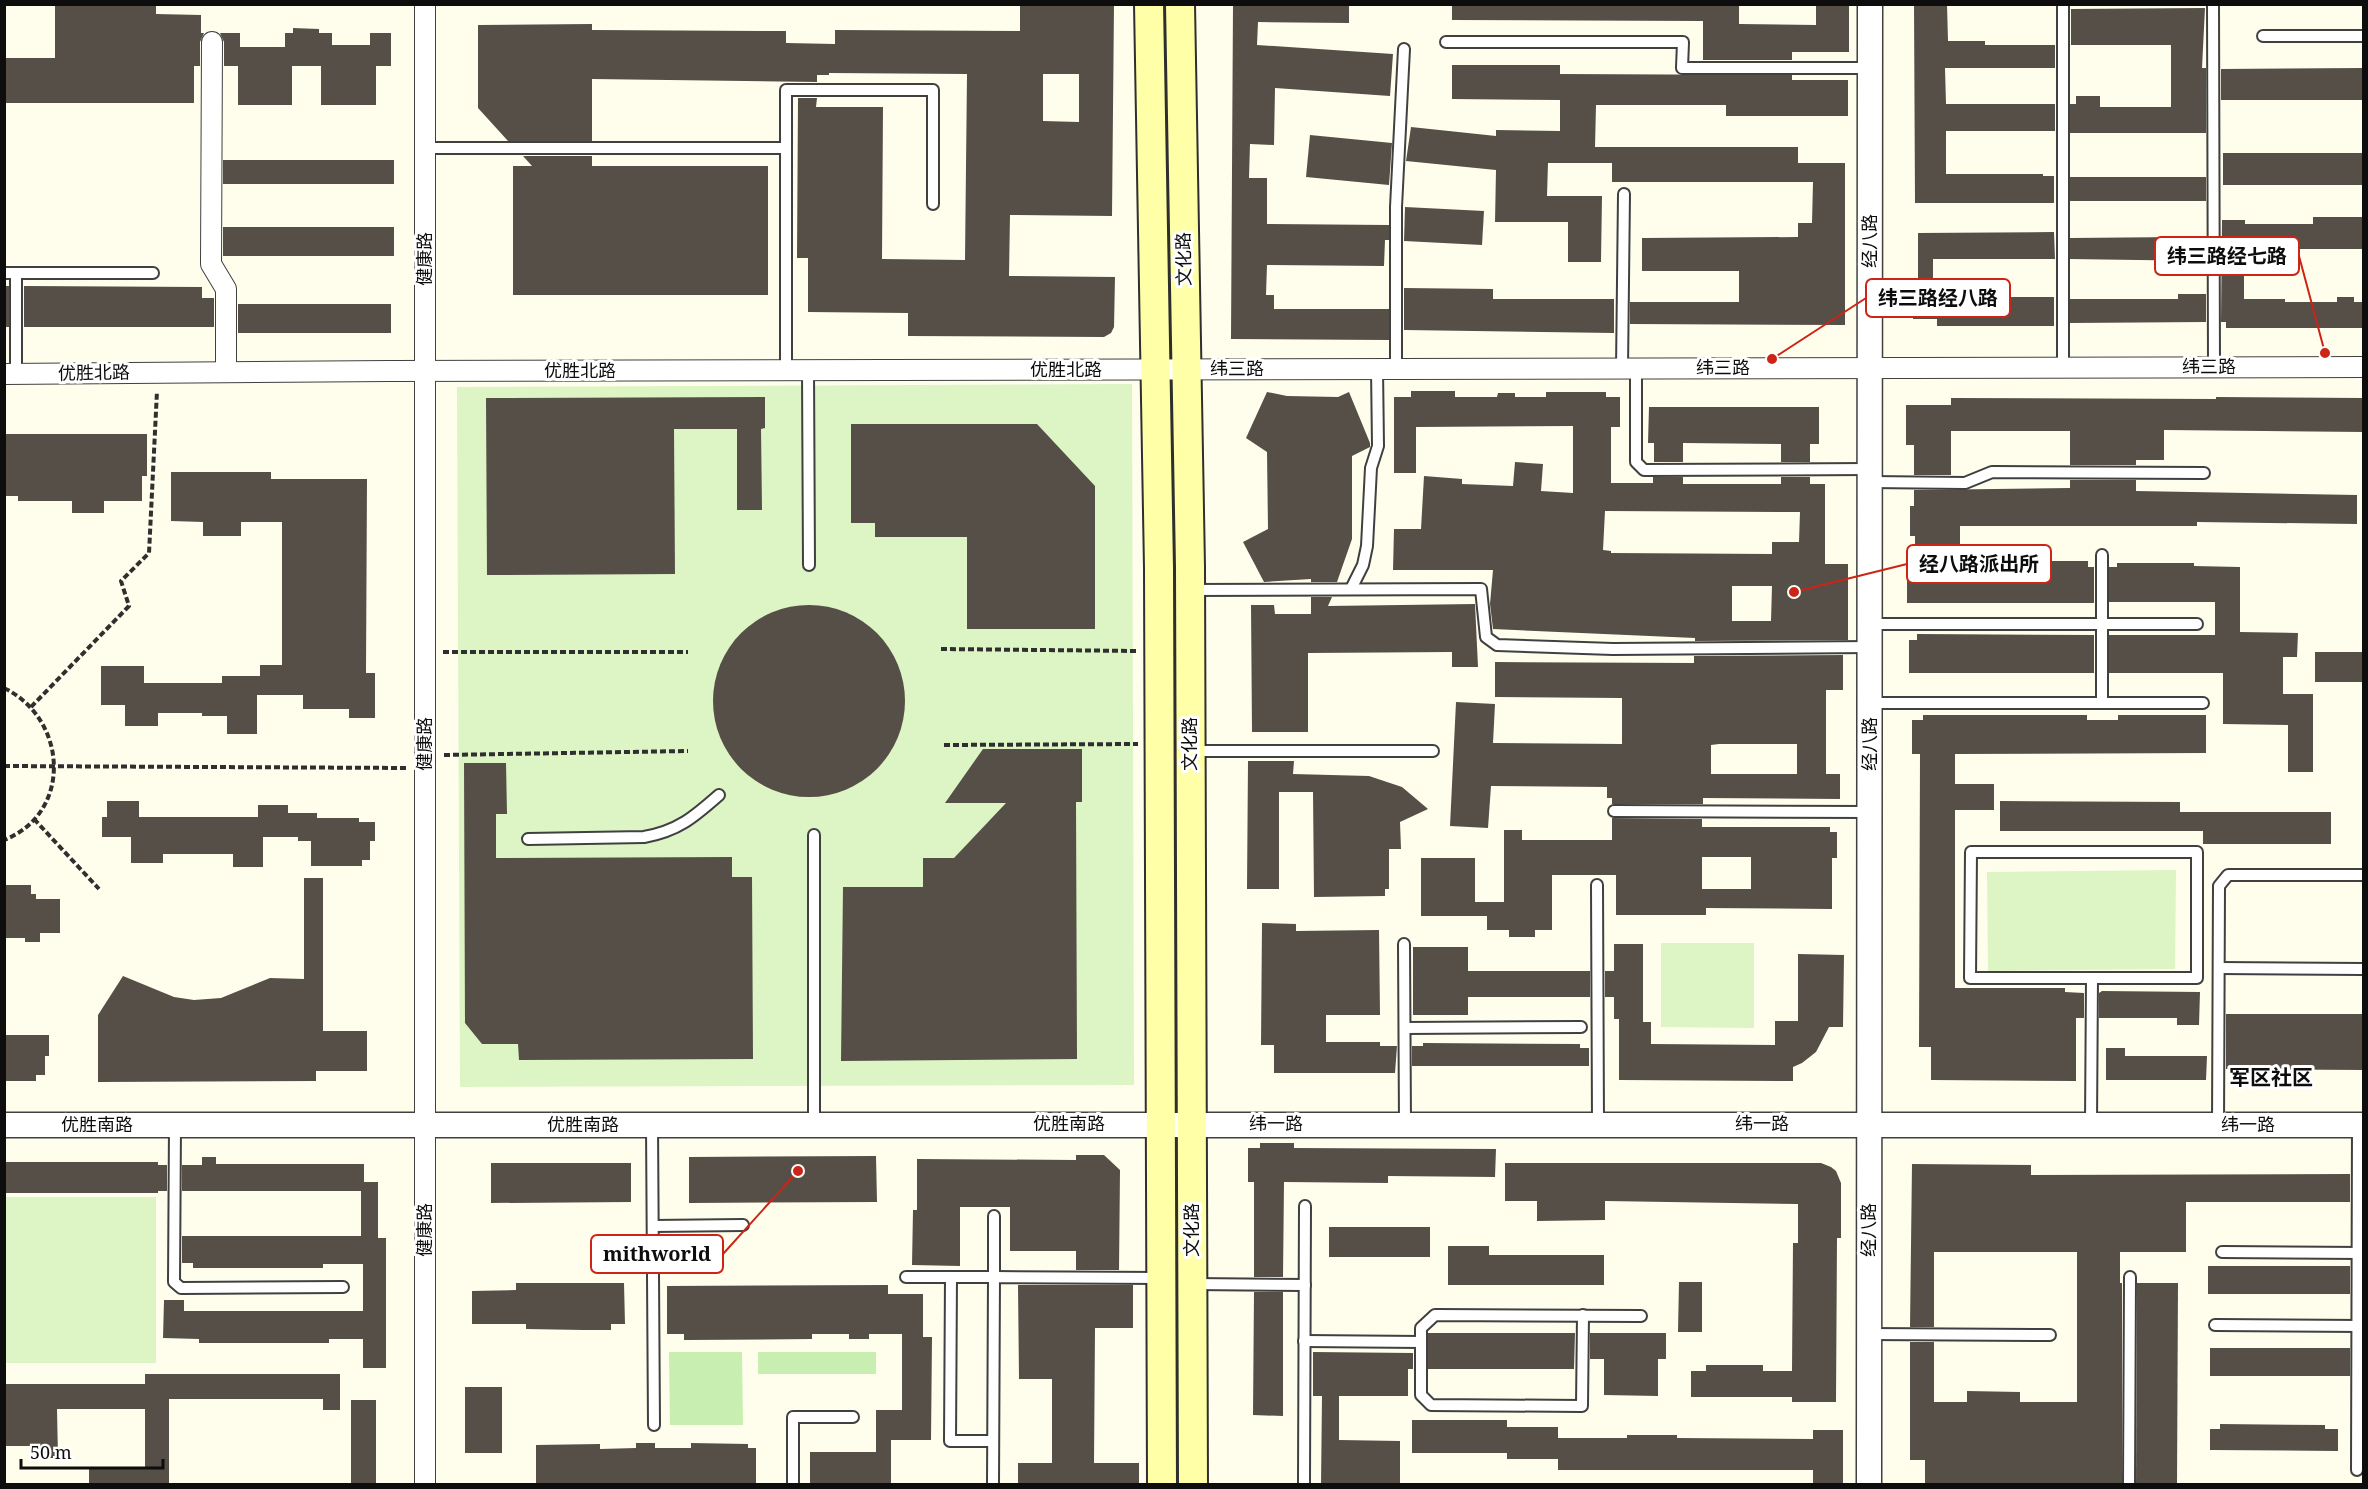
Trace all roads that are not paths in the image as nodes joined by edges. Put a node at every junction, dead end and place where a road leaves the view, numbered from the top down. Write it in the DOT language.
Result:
graph roads {
  1 [pos="426,4"];
  2 [pos="1149,4"];
  3 [pos="1180,4"];
  4 [pos="1870,4"];
  5 [pos="2062,4"];
  6 [pos="2213,4"];
  7 [pos="2264,36"];
  8 [pos="2364,36"];
  9 [pos="212,42"];
  10 [pos="1446,42"];
  11 [pos="1404,49"];
  12 [pos="1870,68"];
  13 [pos="425,148"];
  14 [pos="786,148"];
  15 [pos="1624,194"];
  16 [pos="933,204"];
  17 [pos="10,273"];
  18 [pos="153,273"];
  19 [pos="2214,367"];
  20 [pos="2364,367"];
  21 [pos="1870,368"];
  22 [pos="2063,368"];
  23 [pos="1387,369"];
  24 [pos="1629,369"];
  25 [pos="786,370"];
  26 [pos="808,370"];
  27 [pos="1155,370"];
  28 [pos="1186,370"];
  29 [pos="425,371"];
  30 [pos="226,372"];
  31 [pos="10,374"];
  32 [pos="2204,473"];
  33 [pos="1870,476"];
  34 [pos="2102,555"];
  35 [pos="808,565"];
  36 [pos="1351,589"];
  37 [pos="1190,590"];
  38 [pos="2102,624"];
  39 [pos="2197,624"];
  40 [pos="1870,636"];
  41 [pos="1870,703"];
  42 [pos="2102,703"];
  43 [pos="2203,703"];
  44 [pos="1190,752"];
  45 [pos="1433,752"];
  46 [pos="719,795"];
  47 [pos="1614,811"];
  48 [pos="1870,812"];
  49 [pos="813,835"];
  50 [pos="528,839"];
  51 [pos="2364,875"];
  52 [pos="1597,885"];
  53 [pos="1404,944"];
  54 [pos="2219,968"];
  55 [pos="2364,969"];
  56 [pos="2091,978"];
  57 [pos="1581,1027"];
  58 [pos="1405,1028"];
  59 [pos="1161,1124"];
  60 [pos="1192,1124"];
  61 [pos="1405,1124"];
  62 [pos="1598,1124"];
  63 [pos="4,1125"];
  64 [pos="175,1125"];
  65 [pos="425,1125"];
  66 [pos="652,1125"];
  67 [pos="814,1125"];
  68 [pos="1869,1125"];
  69 [pos="2091,1125"];
  70 [pos="2218,1125"];
  71 [pos="2361,1125"];
  72 [pos="1305,1206"];
  73 [pos="994,1216"];
  74 [pos="653,1226"];
  75 [pos="743,1226"];
  76 [pos="2222,1252"];
  77 [pos="2360,1253"];
  78 [pos="906,1277"];
  79 [pos="951,1277"];
  80 [pos="994,1277"];
  81 [pos="2130,1277"];
  82 [pos="1162,1278"];
  83 [pos="1192,1284"];
  84 [pos="1305,1285"];
  85 [pos="344,1287"];
  86 [pos="1582,1316"];
  87 [pos="1641,1316"];
  88 [pos="2215,1325"];
  89 [pos="2360,1326"];
  90 [pos="1869,1334"];
  91 [pos="2050,1335"];
  92 [pos="1305,1341"];
  93 [pos="1421,1342"];
  94 [pos="853,1417"];
  95 [pos="654,1425"];
  96 [pos="993,1441"];
  97 [pos="2357,1470"];
  98 [pos="425,1485"];
  99 [pos="793,1485"];
  100 [pos="993,1485"];
  101 [pos="1162,1485"];
  102 [pos="1193,1485"];
  103 [pos="1304,1485"];
  104 [pos="1869,1485"];
  105 [pos="2129,1485"];
  1 -- 13 [label="street, 健康路"];
  2 -- 27 [label="main road, 文化路"];
  3 -- 28 [label="main road, 文化路"];
  4 -- 12 [label="street, 经八路"];
  5 -- 22 [label="lane"];
  6 -- 19 [label="lane"];
  7 -- 8 [label="lane"];
  9 -- 30 [label="street"];
  10 -- 12 [label="lane"];
  11 -- 23 [label="lane"];
  12 -- 21 [label="street, 经八路"];
  13 -- 14 [label="lane"];
  13 -- 29 [label="street, 健康路"];
  14 -- 16 [label="lane"];
  14 -- 25 [label="lane"];
  15 -- 24 [label="lane"];
  17 -- 18 [label="lane"];
  17 -- 31 [label="lane"];
  19 -- 20 [label="street, 纬三路"];
  19 -- 22 [label="street, 纬三路"];
  21 -- 22 [label="street, 纬三路"];
  21 -- 24 [label="street, 纬三路"];
  21 -- 33 [label="street, 经八路"];
  23 -- 24 [label="street, 纬三路"];
  23 -- 28 [label="street, 纬三路"];
  23 -- 36 [label="lane"];
  24 -- 33 [label="lane"];
  25 -- 26 [label="street, 优胜北路"];
  25 -- 29 [label="street, 优胜北路"];
  26 -- 27 [label="street, 优胜北路"];
  26 -- 35 [label="lane"];
  27 -- 28 [label="street, 纬三路"];
  27 -- 59 [label="main road, 文化路"];
  28 -- 37 [label="main road, 文化路"];
  29 -- 30 [label="street, 优胜北路"];
  29 -- 65 [label="street, 健康路"];
  30 -- 31 [label="street, 优胜北路"];
  32 -- 33 [label="lane"];
  33 -- 40 [label="street, 经八路"];
  34 -- 38 [label="lane"];
  36 -- 37 [label="lane"];
  36 -- 40 [label="lane"];
  37 -- 44 [label="main road, 文化路"];
  38 -- 39 [label="lane"];
  38 -- 40 [label="lane"];
  38 -- 42 [label="lane"];
  40 -- 41 [label="street, 经八路"];
  41 -- 42 [label="lane"];
  41 -- 48 [label="street, 经八路"];
  42 -- 43 [label="lane"];
  44 -- 45 [label="lane"];
  44 -- 60 [label="main road, 文化路"];
  46 -- 50 [label="lane"];
  47 -- 48 [label="lane"];
  48 -- 68 [label="street, 经八路"];
  49 -- 67 [label="lane"];
  51 -- 54 [label="lane"];
  52 -- 62 [label="lane"];
  53 -- 58 [label="lane"];
  54 -- 55 [label="lane"];
  54 -- 70 [label="lane"];
  56 -- 56 [label="lane"];
  56 -- 69 [label="lane"];
  57 -- 58 [label="lane"];
  58 -- 61 [label="lane"];
  59 -- 60 [label="street, 纬一路"];
  59 -- 67 [label="street, 优胜南路"];
  59 -- 82 [label="main road, 文化路"];
  60 -- 61 [label="street, 纬一路"];
  60 -- 83 [label="main road, 文化路"];
  61 -- 62 [label="street, 纬一路"];
  62 -- 68 [label="street, 纬一路"];
  63 -- 64 [label="street, 优胜南路"];
  64 -- 65 [label="street, 优胜南路"];
  64 -- 85 [label="lane"];
  65 -- 66 [label="street, 优胜南路"];
  65 -- 98 [label="street, 健康路"];
  66 -- 67 [label="street, 优胜南路"];
  66 -- 74 [label="lane"];
  68 -- 69 [label="street, 纬一路"];
  68 -- 90 [label="street, 经八路"];
  69 -- 70 [label="street, 纬一路"];
  70 -- 71 [label="street, 纬一路"];
  71 -- 77 [label="lane"];
  72 -- 84 [label="lane"];
  73 -- 80 [label="lane"];
  74 -- 75 [label="lane"];
  74 -- 95 [label="lane"];
  76 -- 77 [label="lane"];
  77 -- 89 [label="lane"];
  78 -- 79 [label="lane"];
  79 -- 80 [label="lane"];
  79 -- 96 [label="lane"];
  80 -- 82 [label="lane"];
  80 -- 96 [label="lane"];
  81 -- 105 [label="lane"];
  82 -- 101 [label="main road, 文化路"];
  83 -- 84 [label="lane"];
  83 -- 102 [label="main road, 文化路"];
  84 -- 92 [label="lane"];
  86 -- 87 [label="lane"];
  86 -- 93 [label="lane"];
  86 -- 93 [label="lane"];
  88 -- 89 [label="lane"];
  89 -- 97 [label="lane"];
  90 -- 91 [label="lane"];
  90 -- 104 [label="street, 经八路"];
  92 -- 93 [label="lane"];
  92 -- 103 [label="lane"];
  94 -- 99 [label="lane"];
  96 -- 100 [label="lane"];
}
